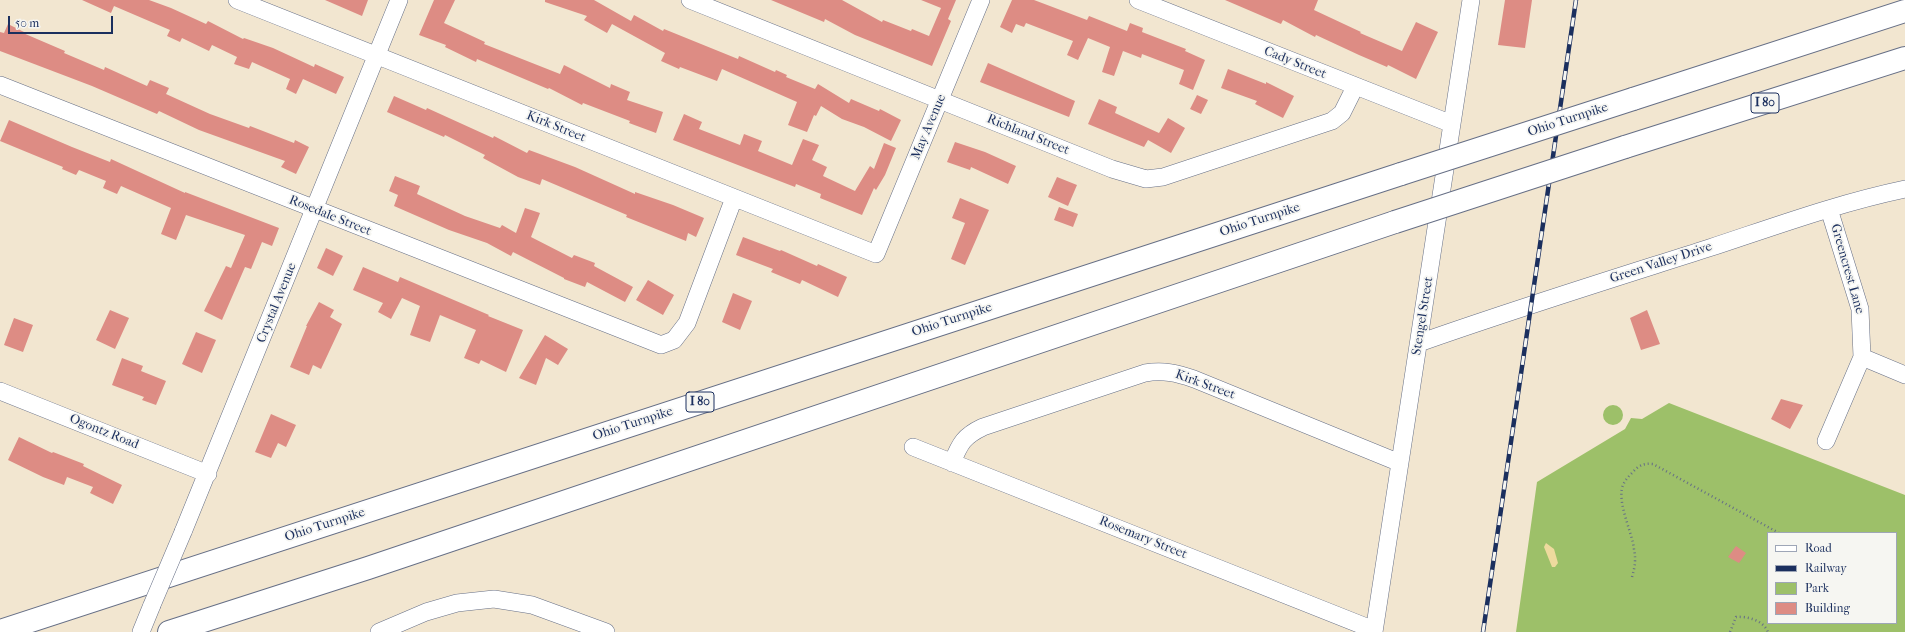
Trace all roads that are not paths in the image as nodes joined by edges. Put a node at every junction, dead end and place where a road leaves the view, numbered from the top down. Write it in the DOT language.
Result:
graph roads {
  1 [pos="237,0"];
  2 [pos="399,0"];
  3 [pos="690,0"];
  4 [pos="981,0"];
  5 [pos="1138,0"];
  6 [pos="1471,0"];
  7 [pos="1905,11"];
  8 [pos="377,55"];
  9 [pos="1905,58"];
  10 [pos="0,85"];
  11 [pos="1355,87"];
  12 [pos="940,99"];
  13 [pos="1452,124"];
  14 [pos="1905,189"];
  15 [pos="734,198"];
  16 [pos="1829,209"];
  17 [pos="315,210"];
  18 [pos="876,254"];
  19 [pos="1419,343"];
  20 [pos="1862,357"];
  21 [pos="1905,375"];
  22 [pos="0,391"];
  23 [pos="1826,441"];
  24 [pos="913,447"];
  25 [pos="952,463"];
  26 [pos="1400,463"];
  27 [pos="208,474"];
  28 [pos="0,631"];
  29 [pos="1374,631"];
  30 [pos="141,632"];
  31 [pos="169,632"];
  32 [pos="379,632"];
  33 [pos="606,632"];
  1 -- 8 [label="street, Kirk Street"];
  2 -- 8 [label="street, Crystal Avenue"];
  3 -- 12 [label="street, Richland Street"];
  4 -- 12 [label="street, May Avenue"];
  5 -- 11 [label="street, Cady Street"];
  6 -- 13 [label="street, Stengel Street"];
  7 -- 28 [label="highway, Ohio Turnpike / I 80, bridge"];
  8 -- 15 [label="street, Kirk Street"];
  8 -- 17 [label="street, Crystal Avenue"];
  9 -- 31 [label="highway, I 80, bridge"];
  10 -- 17 [label="street, Rosedale Street"];
  11 -- 12 [label="street, Richland Street"];
  11 -- 13 [label="street, Cady Street"];
  12 -- 18 [label="street, May Avenue"];
  13 -- 19 [label="street, Stengel Street"];
  14 -- 16 [label="street, Green Valley Drive"];
  15 -- 17 [label="street, Rosedale Street"];
  15 -- 18 [label="street, Kirk Street"];
  16 -- 19 [label="street, Green Valley Drive"];
  16 -- 20 [label="street, Greencrest Lane"];
  17 -- 27 [label="street, Crystal Avenue"];
  19 -- 26 [label="street, Stengel Street"];
  20 -- 21 [label="street"];
  20 -- 23 [label="street, Greencrest Lane"];
  22 -- 27 [label="street, Ogontz Road"];
  24 -- 25 [label="street, Rosemary Street"];
  25 -- 26 [label="street, Kirk Street"];
  25 -- 29 [label="street, Rosemary Street"];
  26 -- 29 [label="street, Stengel Street"];
  27 -- 30 [label="street, Crystal Avenue, bridge"];
  32 -- 33 [label="street"];
}
